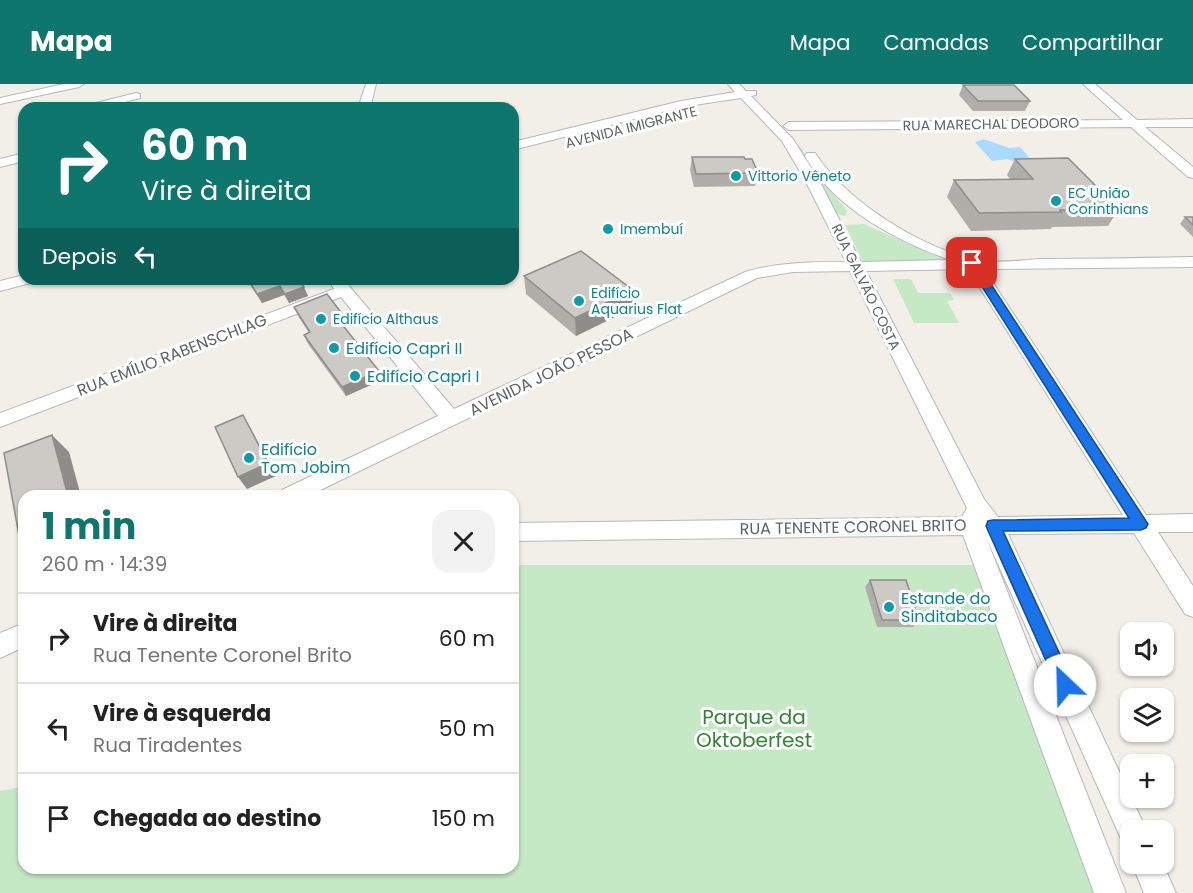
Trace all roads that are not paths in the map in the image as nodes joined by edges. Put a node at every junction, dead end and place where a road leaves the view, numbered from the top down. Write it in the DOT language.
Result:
graph roads {
  1 [pos="80,84"];
  2 [pos="126,84"];
  3 [pos="371,84"];
  4 [pos="1088,84"];
  5 [pos="743,91"];
  6 [pos="136,96"];
  7 [pos="0,101"];
  8 [pos="112,102"];
  9 [pos="140,102"];
  10 [pos="366,102"];
  11 [pos="1133,123"];
  12 [pos="1193,123"];
  13 [pos="789,126"];
  14 [pos="519,144"];
  15 [pos="519,155"];
  16 [pos="18,158"];
  17 [pos="0,163"];
  18 [pos="816,165"];
  19 [pos="1193,174"];
  20 [pos="844,219"];
  21 [pos="874,220"];
  22 [pos="1193,262"];
  23 [pos="972,263"];
  24 [pos="855,267"];
  25 [pos="18,268"];
  26 [pos="0,273"];
  27 [pos="18,282"];
  28 [pos="339,285"];
  29 [pos="0,286"];
  30 [pos="0,420"];
  31 [pos="452,420"];
  32 [pos="304,490"];
  33 [pos="980,519"];
  34 [pos="1193,523"];
  35 [pos="1141,524"];
  36 [pos="519,532"];
  37 [pos="1193,606"];
  38 [pos="18,637"];
  39 [pos="0,646"];
  40 [pos="1127,820"];
  41 [pos="1151,874"];
  42 [pos="1110,893"];
  43 [pos="1160,893"];
  1 -- 7 [label="street"];
  2 -- 6 [label="street"];
  3 -- 10 [label="street"];
  4 -- 11 [label="street"];
  5 -- 13 [label="street, RUA GALVÃO COSTA"];
  5 -- 14 [label="street, AVENIDA IMIGRANTE"];
  5 -- 15 [label="street, AVENIDA IMIGRANTE"];
  5 -- 20 [label="street, RUA GALVÃO COSTA"];
  6 -- 8 [label="street"];
  6 -- 9 [label="street"];
  11 -- 12 [label="street, RUA MARECHAL DEODORO"];
  11 -- 13 [label="street, RUA MARECHAL DEODORO"];
  11 -- 19 [label="street"];
  13 -- 18 [label="street, RUA GALVÃO COSTA"];
  16 -- 17 [label="street"];
  18 -- 20 [label="street"];
  18 -- 21 [label="street, RUA GALVÃO COSTA"];
  20 -- 21 [label="street"];
  20 -- 24 [label="street, RUA GALVÃO COSTA"];
  21 -- 23 [label="street, RUA GALVÃO COSTA"];
  22 -- 23 [label="street, AVENIDA JOÃO PESSOA"];
  23 -- 24 [label="street, AVENIDA JOÃO PESSOA"];
  23 -- 35 [label="street"];
  24 -- 31 [label="street, AVENIDA JOÃO PESSOA"];
  24 -- 33 [label="street, RUA GALVÃO COSTA"];
  25 -- 26 [label="street"];
  27 -- 29 [label="street"];
  28 -- 30 [label="street, RUA EMÍLIO RABENSCHLAG"];
  28 -- 31 [label="street"];
  31 -- 32 [label="street, AVENIDA JOÃO PESSOA"];
  33 -- 35 [label="street, RUA TENENTE CORONEL BRITO"];
  33 -- 36 [label="street, RUA TENENTE CORONEL BRITO"];
  33 -- 40 [label="street, RUA GALVÃO COSTA"];
  33 -- 42 [label="street, RUA GALVÃO COSTA"];
  34 -- 35 [label="street, RUA TENENTE CORONEL BRITO"];
  35 -- 37 [label="street"];
  38 -- 39 [label="street"];
  41 -- 43 [label="street"];
}
